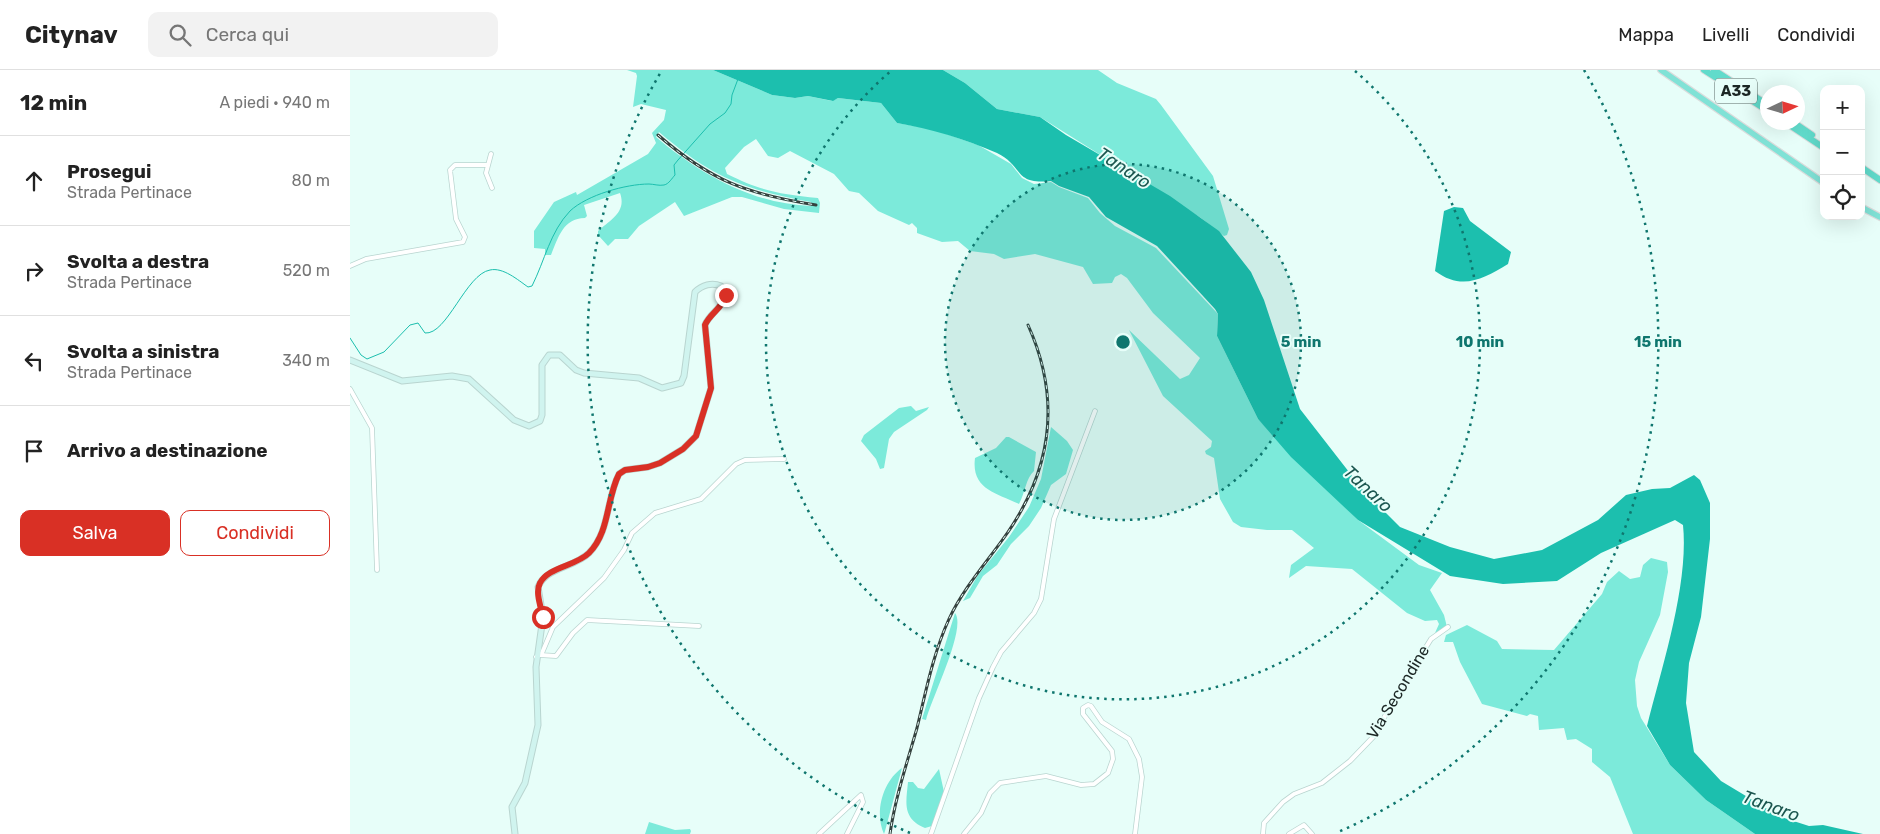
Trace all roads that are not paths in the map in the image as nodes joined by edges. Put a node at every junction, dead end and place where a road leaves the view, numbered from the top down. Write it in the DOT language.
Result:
graph roads {
  1 [pos="1661,70"];
  2 [pos="1704,70"];
  3 [pos="1714,70"];
  4 [pos="1760,100"];
  5 [pos="1760,106"];
  6 [pos="1805,129"];
  7 [pos="1797,130"];
  8 [pos="1820,139"];
  9 [pos="1820,145"];
  10 [pos="491,154"];
  11 [pos="487,164"];
  12 [pos="1865,170"];
  13 [pos="1865,175"];
  14 [pos="1820,180"];
  15 [pos="1880,180"];
  16 [pos="1880,184"];
  17 [pos="492,188"];
  18 [pos="1865,209"];
  19 [pos="1880,217"];
  20 [pos="350,266"];
  21 [pos="350,360"];
  22 [pos="350,389"];
  23 [pos="1095,411"];
  24 [pos="784,459"];
  25 [pos="377,570"];
  26 [pos="699,626"];
  27 [pos="1448,627"];
  28 [pos="538,656"];
  29 [pos="514,834"];
  30 [pos="819,834"];
  31 [pos="847,834"];
  32 [pos="931,834"];
  33 [pos="964,834"];
  34 [pos="1135,834"];
  35 [pos="1263,834"];
  36 [pos="1289,834"];
  37 [pos="1312,834"];
  1 -- 14 [label="highway"];
  2 -- 5 [label="highway, A33"];
  3 -- 4 [label="highway, A33"];
  6 -- 8 [label="highway"];
  7 -- 9 [label="highway"];
  10 -- 11 [label="street"];
  11 -- 17 [label="street"];
  11 -- 20 [label="street"];
  12 -- 15 [label="highway"];
  13 -- 16 [label="highway"];
  18 -- 19 [label="highway"];
  21 -- 28 [label="main road"];
  22 -- 25 [label="street"];
  23 -- 32 [label="street"];
  24 -- 28 [label="street"];
  26 -- 28 [label="street"];
  27 -- 35 [label="street, Via Secondine"];
  28 -- 29 [label="main road"];
  30 -- 31 [label="street"];
  33 -- 34 [label="street"];
  36 -- 37 [label="street"];
}
